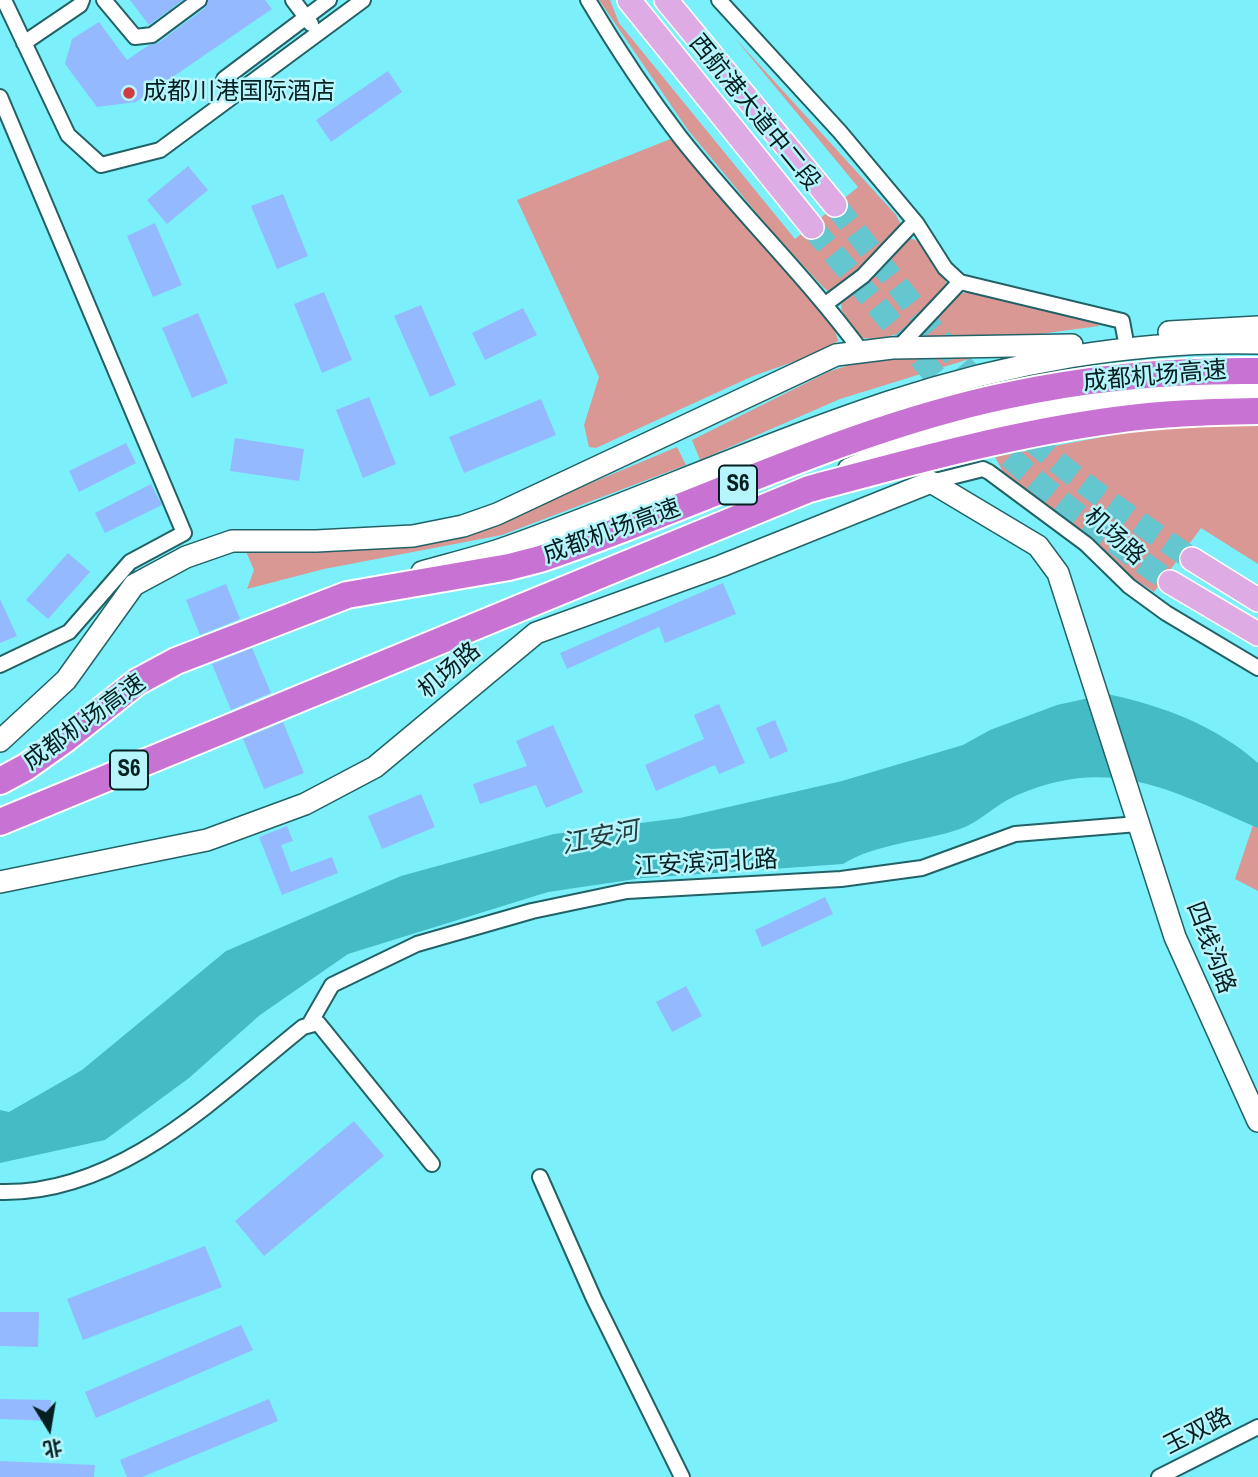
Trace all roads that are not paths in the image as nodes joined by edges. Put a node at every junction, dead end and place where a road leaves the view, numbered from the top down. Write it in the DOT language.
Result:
graph roads {
  1 [pos="4,0"];
  2 [pos="82,0"];
  3 [pos="104,0"];
  4 [pos="199,0"];
  5 [pos="293,0"];
  6 [pos="329,0"];
  7 [pos="363,0"];
  8 [pos="588,0"];
  9 [pos="629,0"];
  10 [pos="666,0"];
  11 [pos="719,0"];
  12 [pos="306,18"];
  13 [pos="318,34"];
  14 [pos="24,43"];
  15 [pos="235,94"];
  16 [pos="0,97"];
  17 [pos="835,205"];
  18 [pos="914,222"];
  19 [pos="812,227"];
  20 [pos="960,282"];
  21 [pos="827,303"];
  22 [pos="1258,327"];
  23 [pos="1125,337"];
  24 [pos="1258,343"];
  25 [pos="1072,345"];
  26 [pos="898,348"];
  27 [pos="862,352"];
  28 [pos="1258,371"];
  29 [pos="929,389"];
  30 [pos="1258,393"];
  31 [pos="1258,411"];
  32 [pos="931,482"];
  33 [pos="809,489"];
  34 [pos="1192,559"];
  35 [pos="1170,582"];
  36 [pos="346,595"];
  37 [pos="1258,600"];
  38 [pos="1258,634"];
  39 [pos="0,665"];
  40 [pos="1258,668"];
  41 [pos="0,741"];
  42 [pos="0,781"];
  43 [pos="0,822"];
  44 [pos="1138,824"];
  45 [pos="0,882"];
  46 [pos="309,1025"];
  47 [pos="1258,1121"];
  48 [pos="432,1164"];
  49 [pos="540,1177"];
  50 [pos="0,1192"];
  51 [pos="1258,1427"];
  52 [pos="682,1477"];
  53 [pos="1160,1477"];
  1 -- 14 [label="street"];
  2 -- 14 [label="street"];
  3 -- 4 [label="street"];
  5 -- 12 [label="street"];
  6 -- 12 [label="street"];
  7 -- 13 [label="street"];
  8 -- 21 [label="street"];
  9 -- 19 [label="main road, 西航港大道中二段"];
  10 -- 17 [label="main road"];
  11 -- 18 [label="street"];
  12 -- 13 [label="street"];
  12 -- 15 [label="street"];
  13 -- 15 [label="street"];
  14 -- 15 [label="street"];
  16 -- 39 [label="street"];
  18 -- 20 [label="street"];
  18 -- 21 [label="street"];
  20 -- 23 [label="street"];
  20 -- 26 [label="street"];
  21 -- 27 [label="street"];
  22 -- 23 [label="main road"];
  23 -- 25 [label="main road"];
  24 -- 29 [label="main road"];
  25 -- 26 [label="main road"];
  25 -- 29 [label="main road"];
  26 -- 27 [label="main road"];
  27 -- 41 [label="main road"];
  28 -- 36 [label="highway, 成都机场高速 / S6"];
  29 -- 36 [label="main road"];
  30 -- 33 [label="main road"];
  31 -- 33 [label="highway, 成都机场高速 / S6"];
  32 -- 40 [label="street, 机场路"];
  32 -- 44 [label="main road, 四线沟路"];
  32 -- 45 [label="main road, 机场路"];
  33 -- 43 [label="highway, 成都机场高速 / S6"];
  34 -- 37 [label="main road"];
  35 -- 38 [label="main road"];
  36 -- 42 [label="highway, 成都机场高速 / S6"];
  44 -- 46 [label="street, 江安滨河北路"];
  44 -- 47 [label="main road, 四线沟路"];
  46 -- 48 [label="street"];
  46 -- 50 [label="street"];
  49 -- 52 [label="street"];
  51 -- 53 [label="street, 玉双路"];
}
